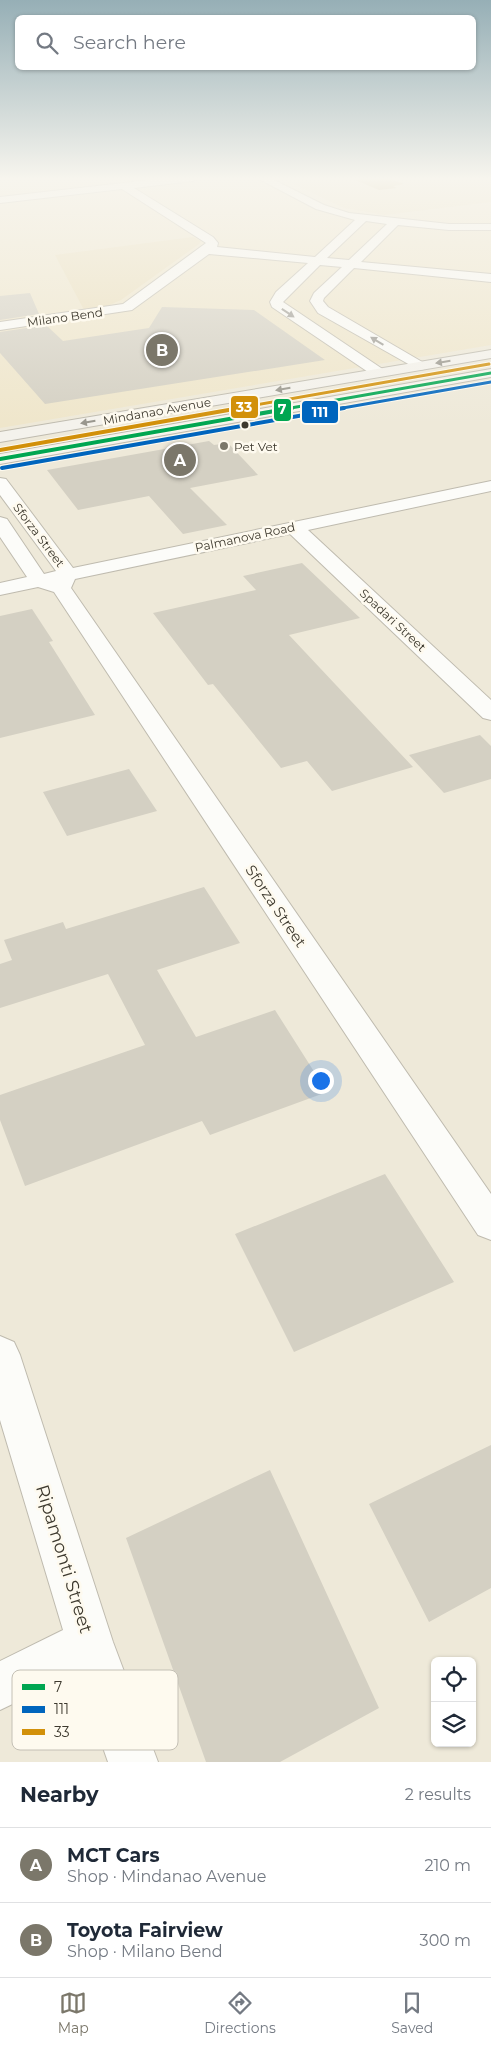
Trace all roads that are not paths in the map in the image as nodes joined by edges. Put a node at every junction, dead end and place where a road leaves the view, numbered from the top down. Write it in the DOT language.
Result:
graph roads {
  1 [pos="193,260"];
  2 [pos="309,260"];
  3 [pos="354,260"];
  4 [pos="317,261"];
  5 [pos="350,264"];
  6 [pos="491,278"];
  7 [pos="0,326"];
  8 [pos="491,354"];
  9 [pos="419,366"];
  10 [pos="379,373"];
  11 [pos="491,374"];
  12 [pos="0,437"];
  13 [pos="0,459"];
  14 [pos="0,483"];
  15 [pos="482,487"];
  16 [pos="491,502"];
  17 [pos="0,523"];
  18 [pos="294,527"];
  19 [pos="56,581"];
  20 [pos="0,589"];
  21 [pos="491,712"];
  22 [pos="491,1224"];
  23 [pos="0,1355"];
  24 [pos="90,1642"];
  25 [pos="33,1670"];
  26 [pos="100,1670"];
  27 [pos="12,1680"];
  28 [pos="0,1686"];
  29 [pos="129,1750"];
  30 [pos="133,1762"];
  1 -- 7 [label="street, Milano Bend"];
  2 -- 4 [label="street"];
  3 -- 5 [label="street"];
  4 -- 5 [label="street"];
  4 -- 10 [label="street, one-way"];
  5 -- 6 [label="street"];
  9 -- 5 [label="street, one-way"];
  8 -- 9 [label="main road, Mindanao Avenue, one-way"];
  9 -- 10 [label="main road, Mindanao Avenue"];
  10 -- 12 [label="main road, Mindanao Avenue, one-way"];
  11 -- 13 [label="main road, Mindanao Avenue"];
  14 -- 19 [label="street, Sforza Street"];
  15 -- 16 [label="street"];
  15 -- 18 [label="street, Palmanova Road"];
  17 -- 19 [label="street, Sforza Street"];
  18 -- 19 [label="street, Palmanova Road"];
  18 -- 21 [label="street, Spadari Street"];
  19 -- 20 [label="street, Palmanova Road"];
  19 -- 22 [label="street, Sforza Street"];
  23 -- 24 [label="street, Ripamonti Street"];
  24 -- 25 [label="street"];
  24 -- 26 [label="street, Ripamonti Street"];
  27 -- 28 [label="street"];
  29 -- 30 [label="street, Ripamonti Street"];
}
